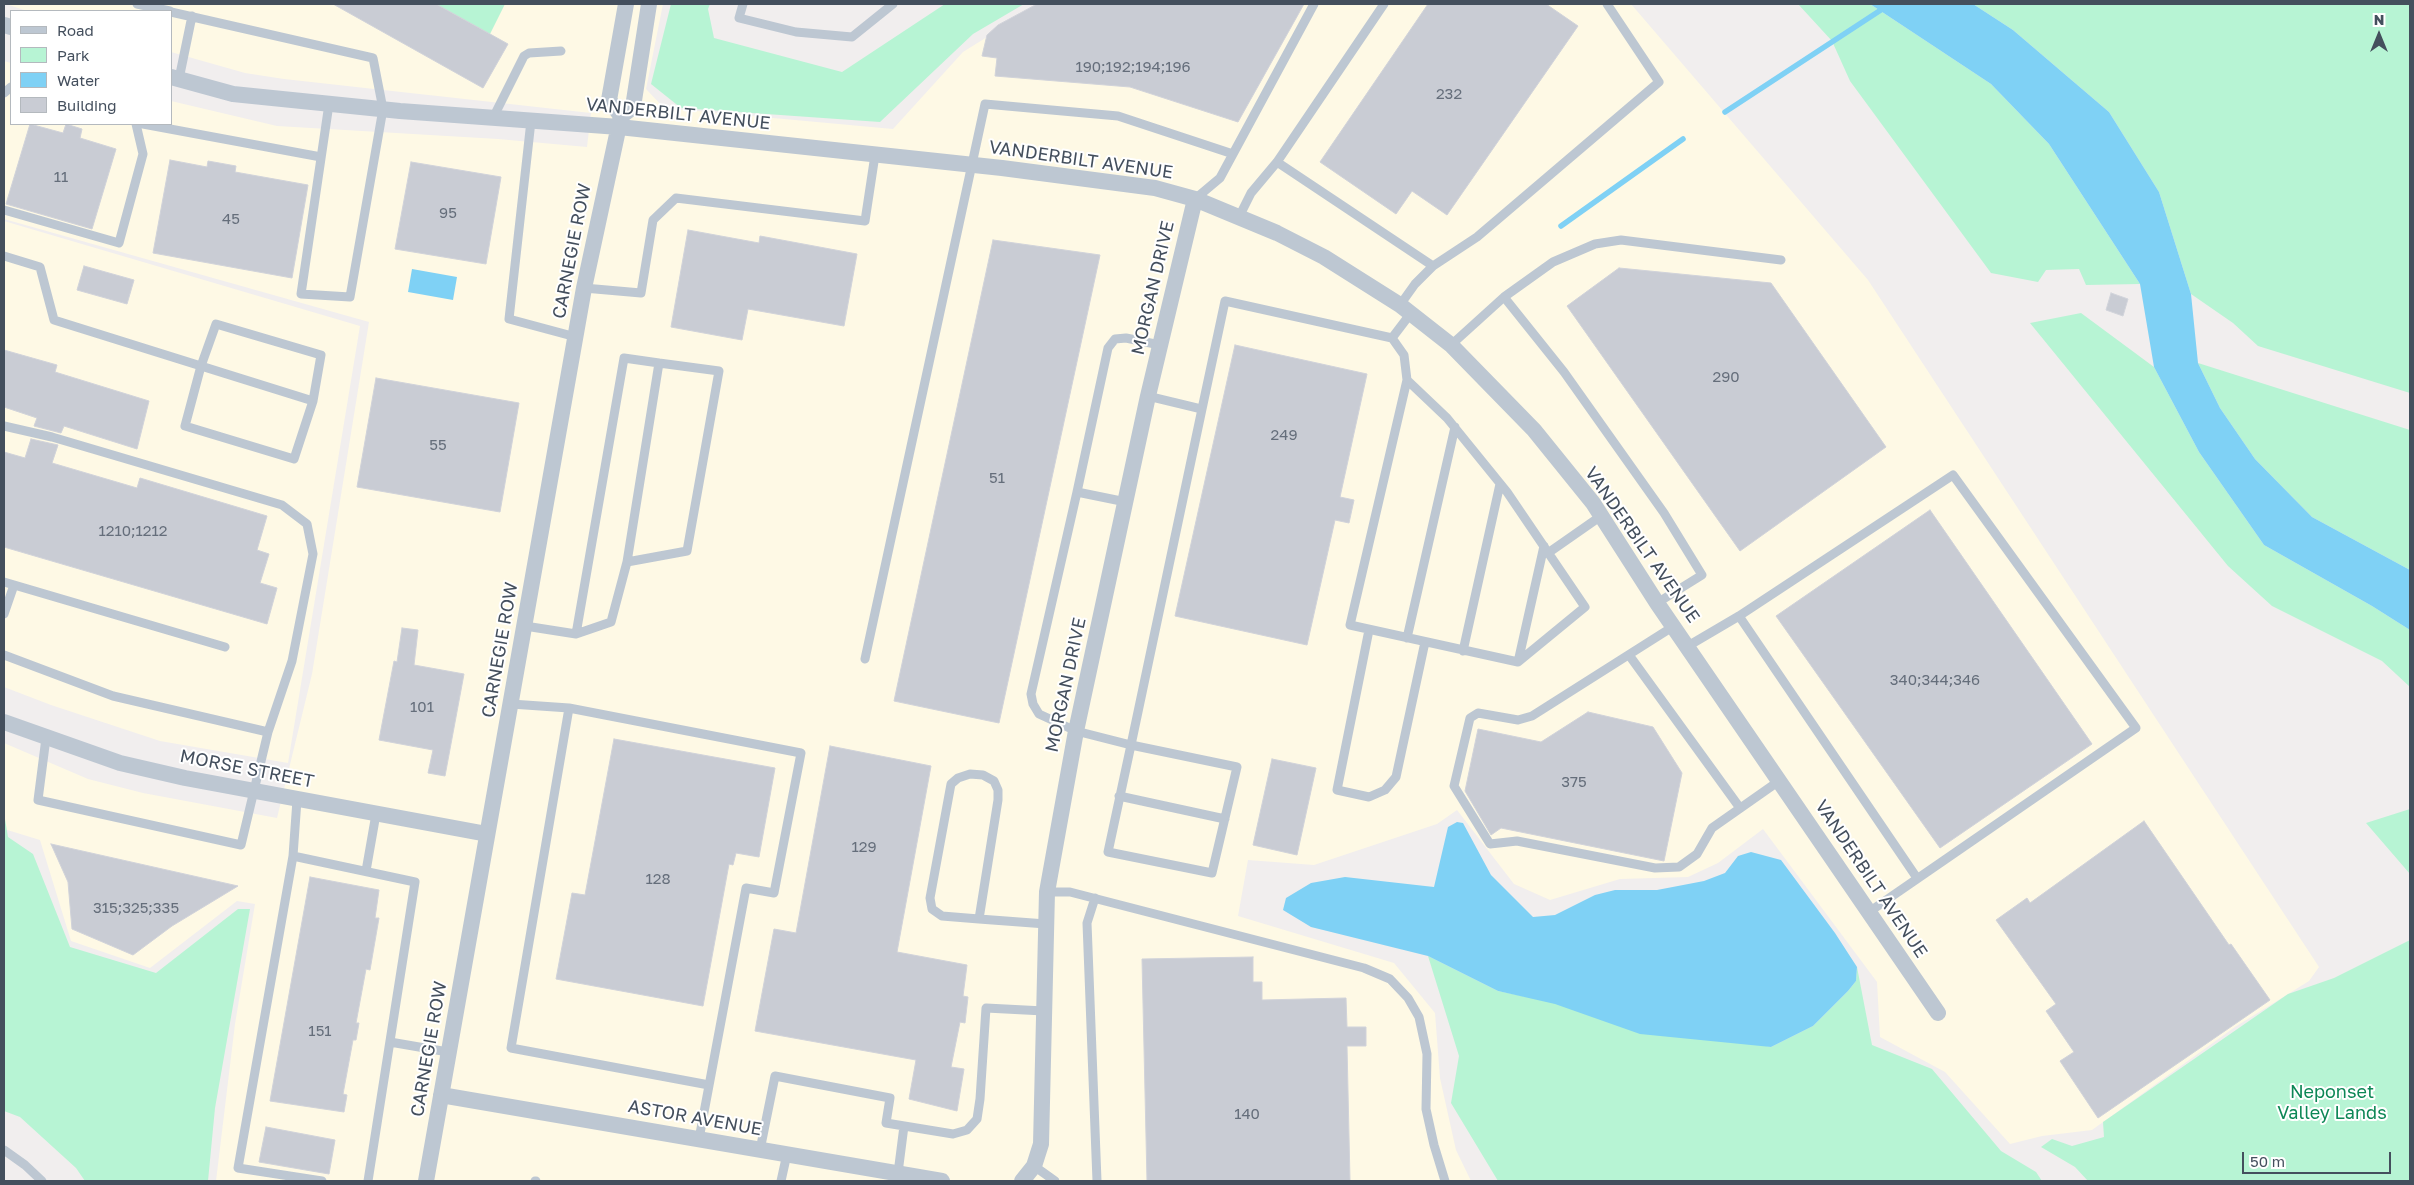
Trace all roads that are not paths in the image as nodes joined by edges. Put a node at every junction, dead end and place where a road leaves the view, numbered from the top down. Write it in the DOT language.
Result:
graph roads {
  1 [pos="137,4"];
  2 [pos="626,4"];
  3 [pos="649,4"];
  4 [pos="743,4"];
  5 [pos="893,4"];
  6 [pos="1314,4"];
  7 [pos="1384,4"];
  8 [pos="1607,4"];
  9 [pos="166,10"];
  10 [pos="172,11"];
  11 [pos="192,16"];
  12 [pos="561,51"];
  13 [pos="175,78"];
  14 [pos="328,104"];
  15 [pos="383,109"];
  16 [pos="493,118"];
  17 [pos="531,121"];
  18 [pos="620,122"];
  19 [pos="136,125"];
  20 [pos="148,125"];
  21 [pos="1233,154"];
  22 [pos="875,155"];
  23 [pos="321,157"];
  24 [pos="1277,162"];
  25 [pos="971,164"];
  26 [pos="1195,199"];
  27 [pos="4,210"];
  28 [pos="1239,217"];
  29 [pos="4,256"];
  30 [pos="1781,260"];
  31 [pos="1433,266"];
  32 [pos="584,288"];
  33 [pos="1504,297"];
  34 [pos="1406,309"];
  35 [pos="576,337"];
  36 [pos="1392,338"];
  37 [pos="1160,345"];
  38 [pos="1451,345"];
  39 [pos="660,364"];
  40 [pos="201,366"];
  41 [pos="1407,380"];
  42 [pos="1148,396"];
  43 [pos="313,401"];
  44 [pos="1202,408"];
  45 [pos="4,426"];
  46 [pos="1455,427"];
  47 [pos="1500,484"];
  48 [pos="1077,492"];
  49 [pos="1126,502"];
  50 [pos="1601,516"];
  51 [pos="1546,550"];
  52 [pos="627,562"];
  53 [pos="4,582"];
  54 [pos="14,585"];
  55 [pos="1657,602"];
  56 [pos="4,614"];
  57 [pos="1740,616"];
  58 [pos="525,626"];
  59 [pos="1674,626"];
  60 [pos="1369,630"];
  61 [pos="576,634"];
  62 [pos="1407,638"];
  63 [pos="1425,642"];
  64 [pos="1688,646"];
  65 [pos="225,647"];
  66 [pos="1463,651"];
  67 [pos="4,655"];
  68 [pos="1628,655"];
  69 [pos="866,659"];
  70 [pos="1518,662"];
  71 [pos="511,704"];
  72 [pos="569,708"];
  73 [pos="4,722"];
  74 [pos="1076,731"];
  75 [pos="268,732"];
  76 [pos="46,738"];
  77 [pos="1130,745"];
  78 [pos="1779,781"];
  79 [pos="255,792"];
  80 [pos="1120,796"];
  81 [pos="297,800"];
  82 [pos="1740,808"];
  83 [pos="376,814"];
  84 [pos="1225,818"];
  85 [pos="487,834"];
  86 [pos="293,856"];
  87 [pos="366,871"];
  88 [pos="1917,878"];
  89 [pos="1047,892"];
  90 [pos="1094,898"];
  91 [pos="1869,912"];
  92 [pos="979,919"];
  93 [pos="1046,924"];
  94 [pos="1044,1011"];
  95 [pos="1938,1013"];
  96 [pos="390,1042"];
  97 [pos="448,1052"];
  98 [pos="709,1085"];
  99 [pos="441,1095"];
  100 [pos="904,1126"];
  101 [pos="699,1139"];
  102 [pos="4,1150"];
  103 [pos="760,1150"];
  104 [pos="787,1154"];
  105 [pos="1034,1166"];
  106 [pos="898,1174"];
  107 [pos="42,1181"];
  108 [pos="322,1181"];
  109 [pos="368,1181"];
  110 [pos="426,1181"];
  111 [pos="782,1181"];
  112 [pos="942,1181"];
  113 [pos="1022,1181"];
  114 [pos="1055,1181"];
  115 [pos="1097,1181"];
  116 [pos="1445,1181"];
  1 -- 9 [label="lane"];
  2 -- 18 [label="street"];
  3 -- 18 [label="street"];
  4 -- 5 [label="lane"];
  6 -- 21 [label="lane"];
  7 -- 24 [label="lane"];
  8 -- 31 [label="lane"];
  10 -- 11 [label="lane"];
  11 -- 13 [label="lane"];
  11 -- 15 [label="lane"];
  12 -- 16 [label="lane"];
  13 -- 14 [label="street, VANDERBILT AVENUE"];
  14 -- 15 [label="street, VANDERBILT AVENUE"];
  14 -- 23 [label="lane"];
  15 -- 16 [label="street, VANDERBILT AVENUE"];
  15 -- 23 [label="lane"];
  16 -- 17 [label="street, VANDERBILT AVENUE"];
  17 -- 18 [label="street, VANDERBILT AVENUE"];
  17 -- 35 [label="lane"];
  18 -- 22 [label="street, VANDERBILT AVENUE"];
  18 -- 32 [label="street, CARNEGIE ROW"];
  19 -- 27 [label="lane"];
  20 -- 23 [label="lane"];
  21 -- 25 [label="lane"];
  21 -- 26 [label="lane"];
  22 -- 25 [label="street, VANDERBILT AVENUE"];
  22 -- 32 [label="lane"];
  24 -- 28 [label="lane"];
  24 -- 31 [label="lane"];
  25 -- 26 [label="street, VANDERBILT AVENUE"];
  25 -- 69 [label="lane"];
  26 -- 28 [label="street, VANDERBILT AVENUE"];
  26 -- 37 [label="street, MORGAN DRIVE"];
  28 -- 34 [label="street, VANDERBILT AVENUE"];
  29 -- 40 [label="lane"];
  30 -- 33 [label="lane"];
  31 -- 34 [label="lane"];
  32 -- 35 [label="street, CARNEGIE ROW"];
  33 -- 38 [label="lane"];
  33 -- 55 [label="lane"];
  34 -- 36 [label="lane"];
  34 -- 38 [label="street, VANDERBILT AVENUE"];
  35 -- 58 [label="street, CARNEGIE ROW"];
  36 -- 41 [label="lane"];
  36 -- 44 [label="lane"];
  37 -- 42 [label="street, MORGAN DRIVE"];
  37 -- 48 [label="lane"];
  38 -- 50 [label="street, VANDERBILT AVENUE"];
  39 -- 52 [label="lane"];
  39 -- 52 [label="lane"];
  39 -- 61 [label="lane"];
  40 -- 43 [label="lane"];
  40 -- 43 [label="lane"];
  40 -- 43 [label="lane"];
  41 -- 46 [label="lane"];
  41 -- 60 [label="lane"];
  42 -- 44 [label="lane"];
  42 -- 49 [label="street, MORGAN DRIVE"];
  44 -- 77 [label="lane"];
  45 -- 75 [label="lane"];
  46 -- 47 [label="lane"];
  46 -- 62 [label="lane"];
  47 -- 51 [label="lane"];
  47 -- 66 [label="lane"];
  48 -- 49 [label="lane"];
  48 -- 74 [label="lane"];
  49 -- 74 [label="street, MORGAN DRIVE"];
  50 -- 51 [label="lane"];
  50 -- 55 [label="street, VANDERBILT AVENUE"];
  51 -- 70 [label="lane"];
  51 -- 70 [label="lane"];
  52 -- 61 [label="lane"];
  53 -- 54 [label="lane"];
  54 -- 56 [label="lane"];
  54 -- 65 [label="lane"];
  55 -- 59 [label="street, VANDERBILT AVENUE"];
  57 -- 64 [label="lane"];
  57 -- 88 [label="lane"];
  57 -- 88 [label="lane"];
  58 -- 61 [label="lane"];
  58 -- 71 [label="street, CARNEGIE ROW"];
  59 -- 64 [label="street, VANDERBILT AVENUE"];
  59 -- 68 [label="lane"];
  60 -- 62 [label="lane"];
  60 -- 63 [label="lane"];
  62 -- 63 [label="lane"];
  63 -- 66 [label="lane"];
  64 -- 78 [label="street, VANDERBILT AVENUE"];
  66 -- 70 [label="lane"];
  67 -- 75 [label="lane"];
  68 -- 82 [label="lane"];
  68 -- 82 [label="lane"];
  71 -- 72 [label="lane"];
  71 -- 85 [label="street, CARNEGIE ROW"];
  72 -- 98 [label="lane"];
  72 -- 98 [label="lane"];
  73 -- 76 [label="street, MORSE STREET"];
  74 -- 77 [label="lane"];
  74 -- 89 [label="street, MORGAN DRIVE"];
  75 -- 79 [label="lane"];
  76 -- 79 [label="street, MORSE STREET"];
  76 -- 79 [label="lane"];
  77 -- 80 [label="lane"];
  77 -- 84 [label="lane"];
  78 -- 82 [label="lane"];
  78 -- 91 [label="street, VANDERBILT AVENUE"];
  79 -- 81 [label="street, MORSE STREET"];
  80 -- 84 [label="lane"];
  80 -- 84 [label="lane"];
  81 -- 83 [label="street, MORSE STREET"];
  81 -- 86 [label="lane"];
  83 -- 85 [label="street, MORSE STREET"];
  83 -- 87 [label="lane"];
  85 -- 97 [label="street, CARNEGIE ROW"];
  86 -- 87 [label="lane"];
  86 -- 108 [label="lane"];
  87 -- 96 [label="lane"];
  88 -- 91 [label="lane"];
  89 -- 90 [label="lane"];
  89 -- 93 [label="street, MORGAN DRIVE"];
  90 -- 115 [label="lane"];
  90 -- 116 [label="lane"];
  91 -- 95 [label="street, VANDERBILT AVENUE"];
  92 -- 92 [label="lane"];
  92 -- 93 [label="lane"];
  93 -- 94 [label="street, MORGAN DRIVE"];
  94 -- 100 [label="lane"];
  94 -- 105 [label="street, MORGAN DRIVE"];
  96 -- 97 [label="lane"];
  96 -- 109 [label="lane"];
  97 -- 99 [label="street, CARNEGIE ROW"];
  98 -- 101 [label="lane"];
  99 -- 101 [label="street, ASTOR AVENUE"];
  99 -- 110 [label="street, CARNEGIE ROW"];
  100 -- 103 [label="lane"];
  100 -- 106 [label="lane"];
  101 -- 103 [label="street, ASTOR AVENUE"];
  102 -- 107 [label="lane"];
  103 -- 104 [label="street, ASTOR AVENUE"];
  104 -- 106 [label="street, ASTOR AVENUE"];
  104 -- 111 [label="lane"];
  105 -- 113 [label="street, MORGAN DRIVE"];
  105 -- 114 [label="lane"];
  106 -- 112 [label="street, ASTOR AVENUE"];
}
